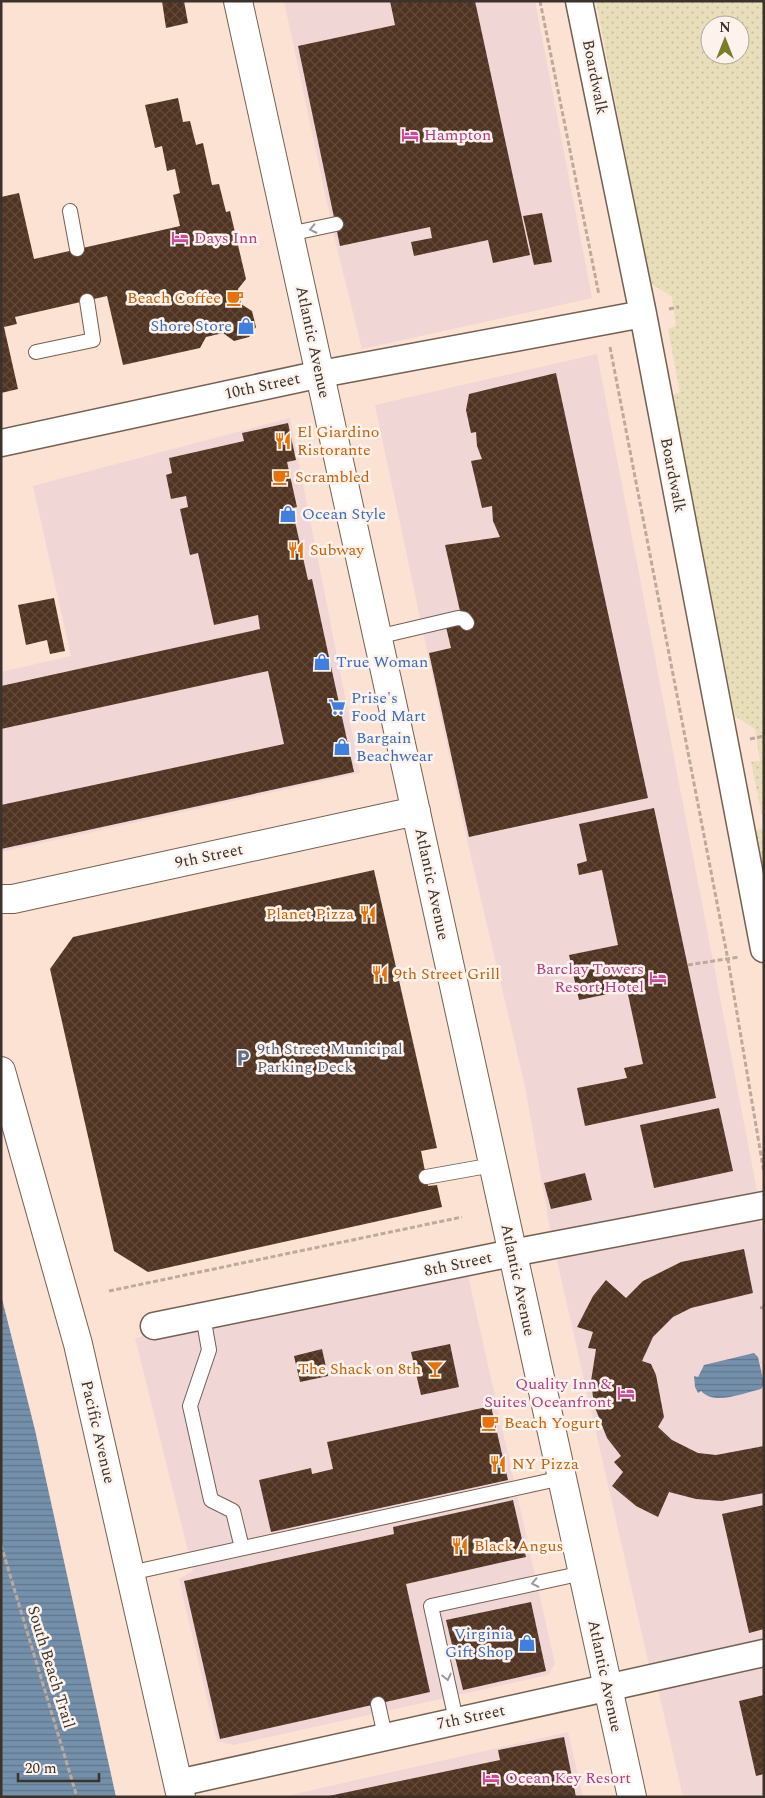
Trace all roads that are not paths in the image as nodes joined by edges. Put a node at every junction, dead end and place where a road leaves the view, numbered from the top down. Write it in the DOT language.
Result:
graph roads {
  1 [pos="238,1"];
  2 [pos="579,1"];
  3 [pos="70,211"];
  4 [pos="336,224"];
  5 [pos="289,234"];
  6 [pos="77,249"];
  7 [pos="87,301"];
  8 [pos="642,314"];
  9 [pos="36,352"];
  10 [pos="320,374"];
  11 [pos="1,443"];
  12 [pos="467,623"];
  13 [pos="377,637"];
  14 [pos="416,811"];
  15 [pos="1,899"];
  16 [pos="755,952"];
  17 [pos="1,1071"];
  18 [pos="493,1165"];
  19 [pos="426,1177"];
  20 [pos="764,1205"];
  21 [pos="512,1253"];
  22 [pos="203,1316"];
  23 [pos="154,1326"];
  24 [pos="562,1478"];
  25 [pos="242,1548"];
  26 [pos="130,1573"];
  27 [pos="583,1573"];
  28 [pos="764,1653"];
  29 [pos="608,1687"];
  30 [pos="378,1704"];
  31 [pos="456,1720"];
  32 [pos="385,1736"];
  33 [pos="179,1790"];
  34 [pos="632,1797"];
  1 -- 5 [label="main road, Atlantic Avenue"];
  2 -- 8 [label="street, Boardwalk"];
  3 -- 6 [label="lane"];
  4 -- 5 [label="lane, one-way"];
  5 -- 10 [label="main road, Atlantic Avenue"];
  7 -- 9 [label="lane"];
  8 -- 10 [label="street, 10th Street"];
  8 -- 16 [label="street, Boardwalk"];
  10 -- 11 [label="street, 10th Street"];
  10 -- 13 [label="main road, Atlantic Avenue"];
  12 -- 13 [label="lane"];
  13 -- 14 [label="main road, Atlantic Avenue"];
  14 -- 15 [label="main road, 9th Street"];
  14 -- 18 [label="main road, Atlantic Avenue"];
  17 -- 26 [label="main road, Pacific Avenue"];
  18 -- 19 [label="lane"];
  18 -- 21 [label="main road, Atlantic Avenue"];
  20 -- 21 [label="street, 8th Street"];
  21 -- 22 [label="street, 8th Street"];
  21 -- 24 [label="main road, Atlantic Avenue"];
  22 -- 23 [label="street, 8th Street"];
  22 -- 25 [label="lane"];
  24 -- 25 [label="lane"];
  24 -- 27 [label="main road, Atlantic Avenue"];
  25 -- 26 [label="lane"];
  26 -- 33 [label="main road, Pacific Avenue"];
  27 -- 29 [label="main road, Atlantic Avenue"];
  27 -- 31 [label="lane, one-way"];
  28 -- 29 [label="street, 7th Street"];
  29 -- 31 [label="street, 7th Street"];
  29 -- 34 [label="main road, Atlantic Avenue"];
  30 -- 32 [label="lane"];
  31 -- 32 [label="street, 7th Street"];
  32 -- 33 [label="street, 7th Street"];
}
